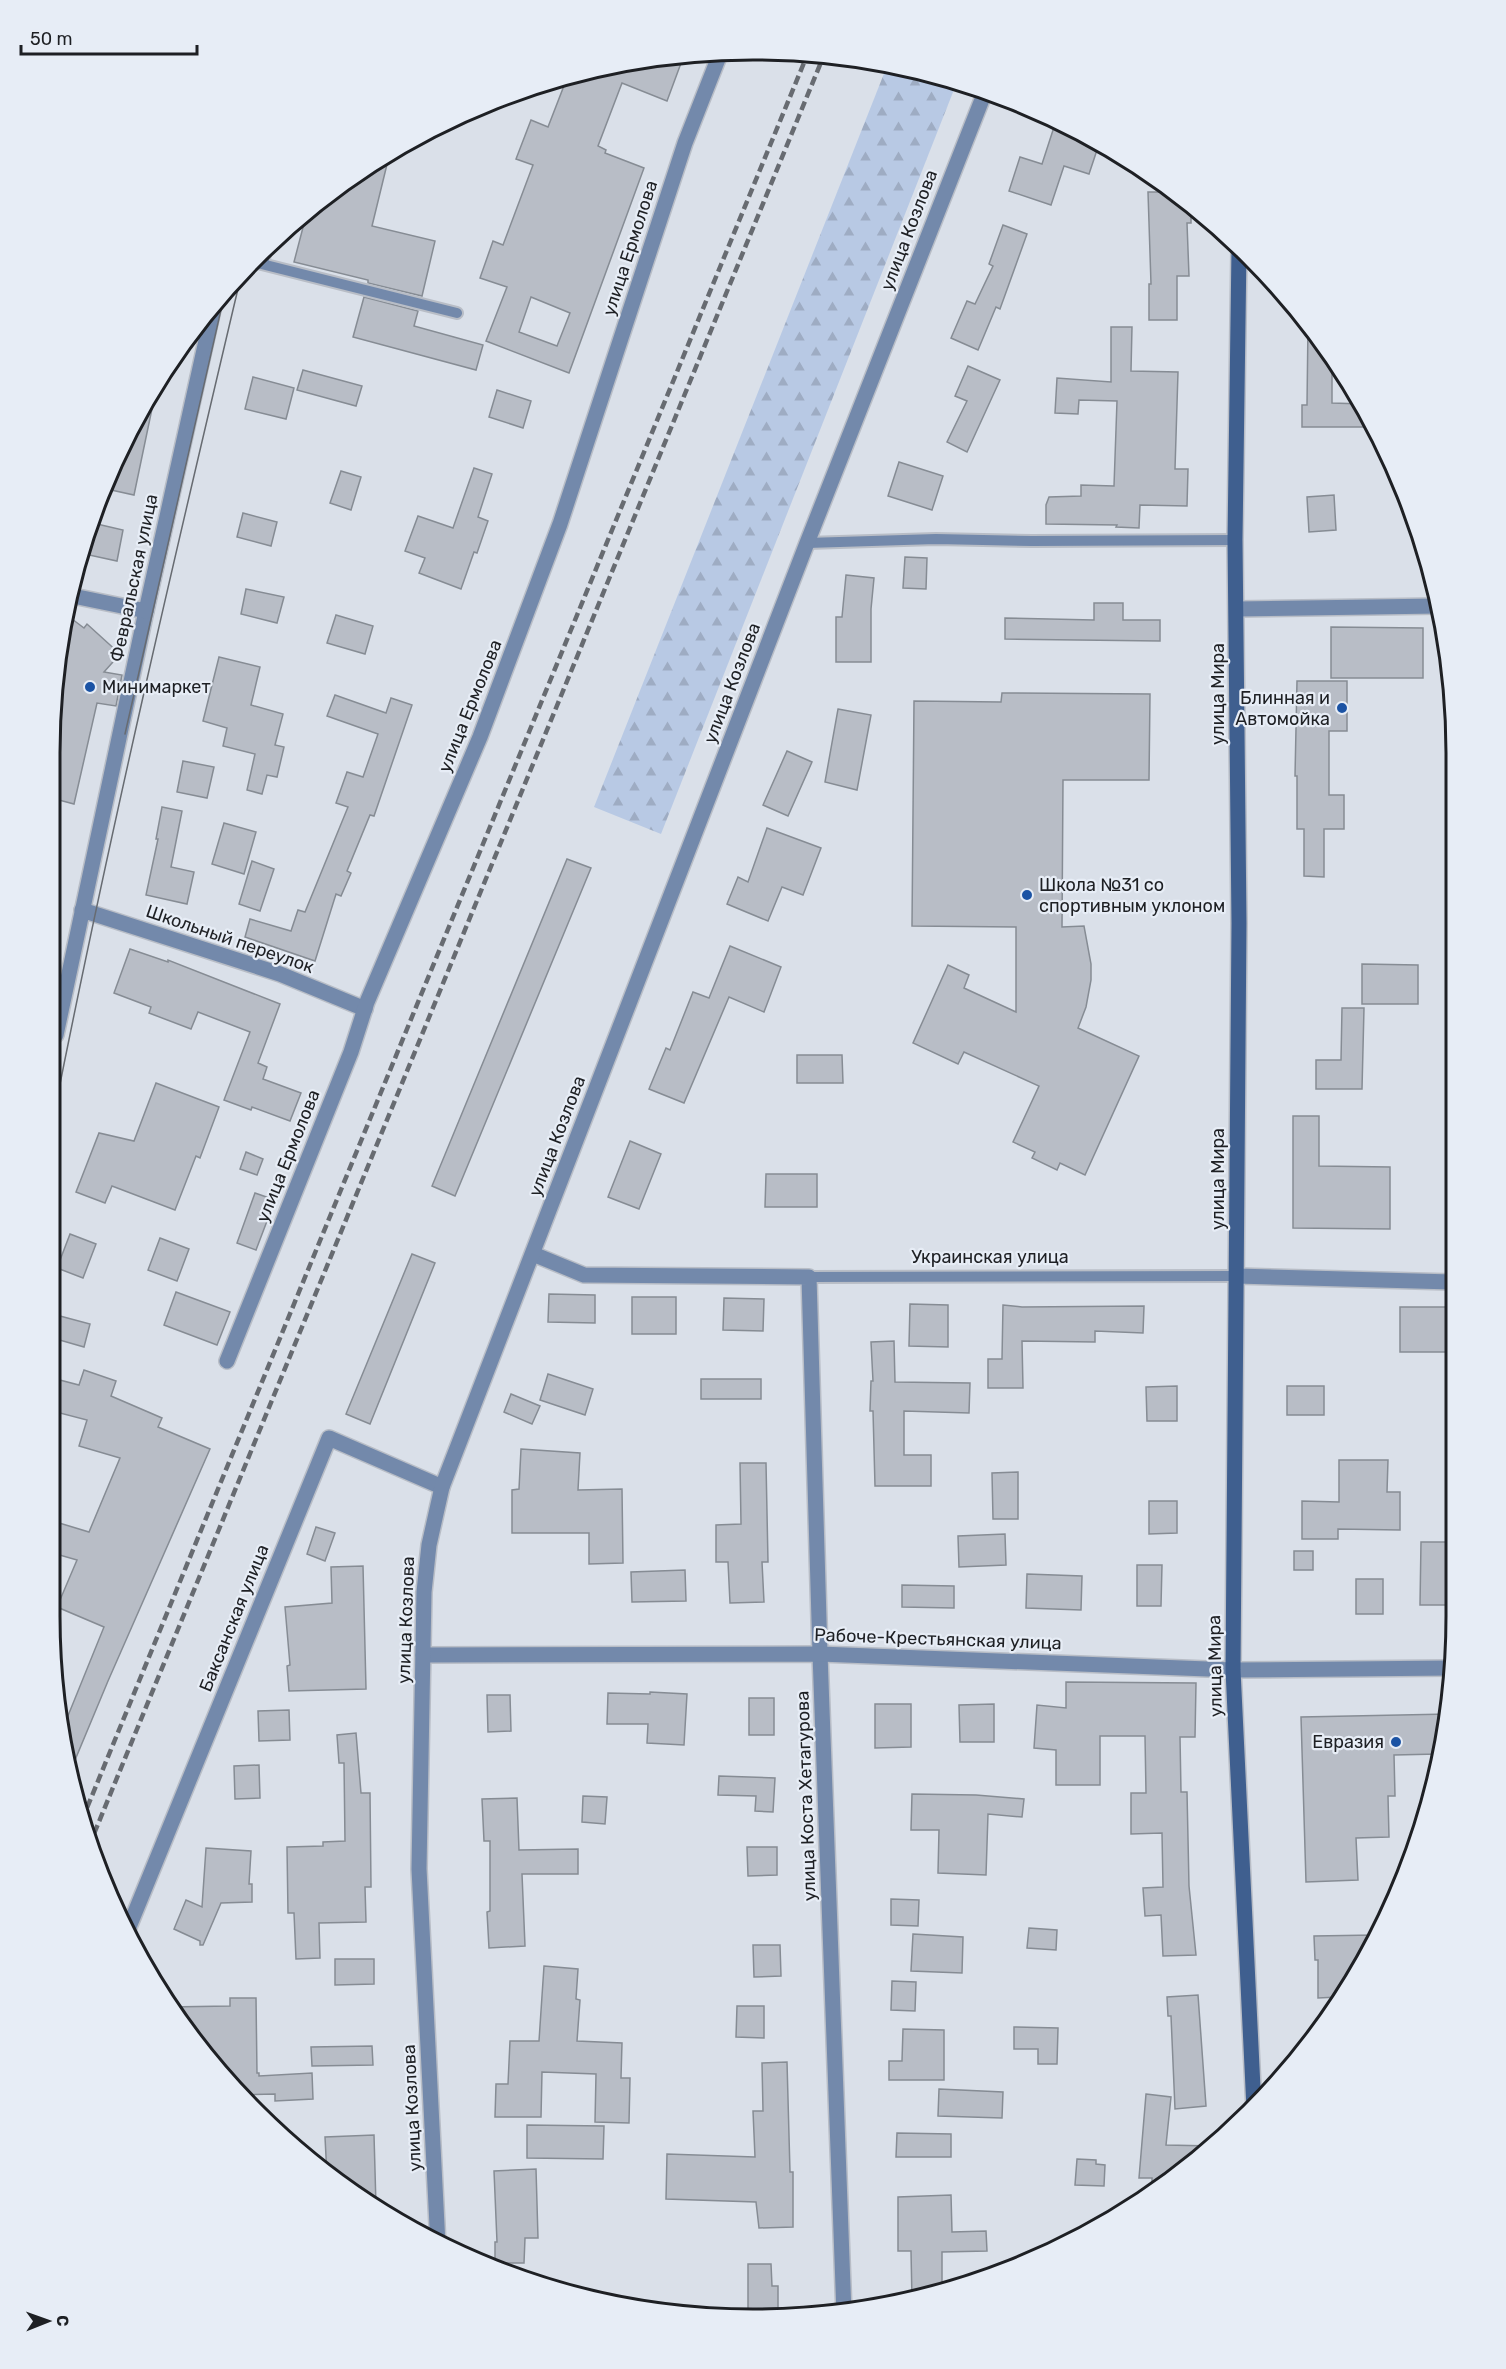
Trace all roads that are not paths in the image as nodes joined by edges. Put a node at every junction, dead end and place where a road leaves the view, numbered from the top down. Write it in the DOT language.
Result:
graph roads {
  1 [pos="717,61"];
  2 [pos="982,99"];
  3 [pos="1239,259"];
  4 [pos="262,264"];
  5 [pos="456,313"];
  6 [pos="210,322"];
  7 [pos="1235,540"];
  8 [pos="807,543"];
  9 [pos="78,597"];
  10 [pos="1430,606"];
  11 [pos="1237,609"];
  12 [pos="146,611"];
  13 [pos="82,910"];
  14 [pos="364,1009"];
  15 [pos="60,1016"];
  16 [pos="533,1254"];
  17 [pos="1237,1276"];
  18 [pos="809,1277"];
  19 [pos="1446,1282"];
  20 [pos="227,1361"];
  21 [pos="442,1487"];
  22 [pos="820,1654"];
  23 [pos="423,1655"];
  24 [pos="1444,1668"];
  25 [pos="1233,1670"];
  26 [pos="131,1923"];
  27 [pos="1253,2095"];
  28 [pos="437,2233"];
  29 [pos="844,2303"];
  1 -- 14 [label="street, улица Ермолова"];
  2 -- 8 [label="street, улица Козлова"];
  3 -- 7 [label="main road, улица Мира"];
  4 -- 5 [label="lane"];
  6 -- 12 [label="street, Февральская улица"];
  7 -- 8 [label="lane"];
  7 -- 11 [label="main road, улица Мира"];
  8 -- 16 [label="street, улица Козлова"];
  9 -- 12 [label="street"];
  10 -- 11 [label="street"];
  11 -- 17 [label="main road, улица Мира"];
  12 -- 13 [label="street, Февральская улица"];
  13 -- 14 [label="street, Школьный переулок"];
  13 -- 15 [label="street, Февральская улица"];
  14 -- 20 [label="street, улица Ермолова"];
  16 -- 18 [label="street, Украинская улица"];
  16 -- 21 [label="street, улица Козлова"];
  17 -- 18 [label="lane, Украинская улица"];
  17 -- 19 [label="street, Украинская улица"];
  17 -- 25 [label="main road, улица Мира"];
  18 -- 22 [label="street, улица Коста Хетагурова"];
  21 -- 23 [label="street, улица Козлова"];
  21 -- 26 [label="street, Баксанская улица"];
  22 -- 23 [label="street, Рабоче-Крестьянская улица"];
  22 -- 25 [label="street, Рабоче-Крестьянская улица"];
  22 -- 29 [label="street, улица Коста Хетагурова"];
  23 -- 28 [label="street, улица Козлова"];
  24 -- 25 [label="street, Рабоче-Крестьянская улица"];
  25 -- 27 [label="main road, улица Мира"];
}
